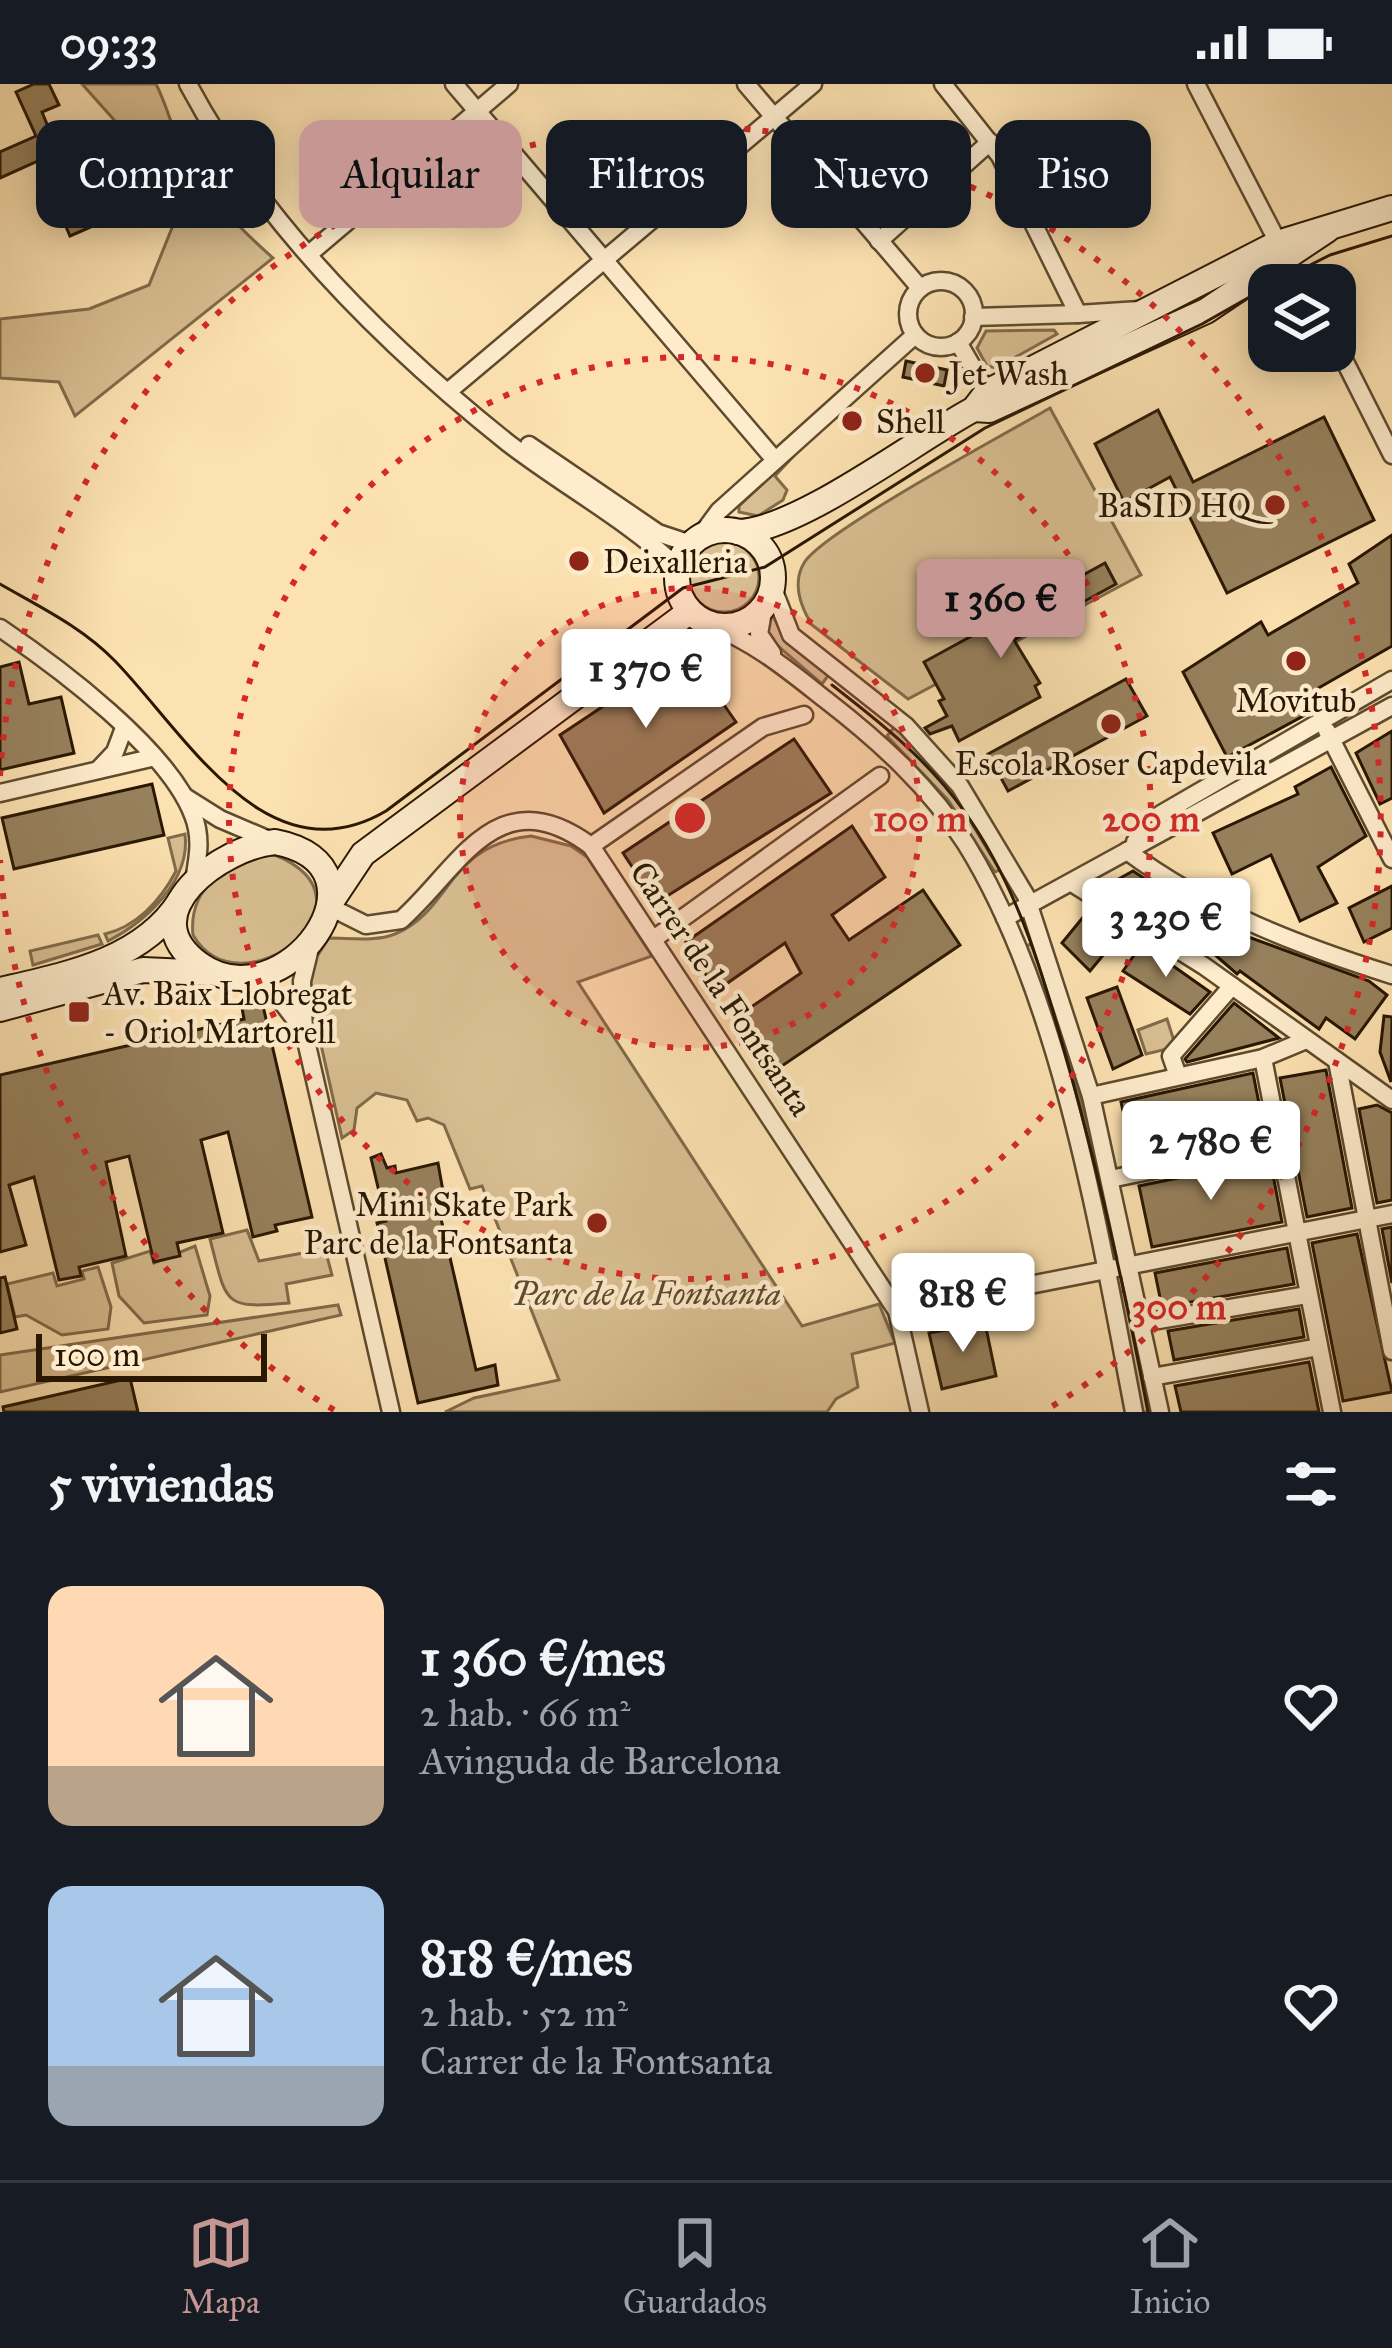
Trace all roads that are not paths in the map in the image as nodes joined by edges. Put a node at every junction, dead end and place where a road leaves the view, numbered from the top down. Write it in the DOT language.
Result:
graph roads {
  1 [pos="454,84"];
  2 [pos="509,84"];
  3 [pos="746,84"];
  4 [pos="812,84"];
  5 [pos="943,84"];
  6 [pos="1196,84"];
  7 [pos="193,87"];
  8 [pos="476,112"];
  9 [pos="772,115"];
  10 [pos="990,142"];
  11 [pos="1392,208"];
  12 [pos="879,241"];
  13 [pos="1283,251"];
  14 [pos="309,254"];
  15 [pos="604,258"];
  16 [pos="1290,264"];
  17 [pos="920,288"];
  18 [pos="1140,310"];
  19 [pos="1078,314"];
  20 [pos="974,317"];
  21 [pos="915,334"];
  22 [pos="958,342"];
  23 [pos="1350,372"];
  24 [pos="450,390"];
  25 [pos="980,400"];
  26 [pos="1392,455"];
  27 [pos="775,460"];
  28 [pos="813,506"];
  29 [pos="732,522"];
  30 [pos="695,541"];
  31 [pos="677,567"];
  32 [pos="769,585"];
  33 [pos="689,612"];
  34 [pos="712,626"];
  35 [pos="0,628"];
  36 [pos="780,663"];
  37 [pos="1392,680"];
  38 [pos="1392,706"];
  39 [pos="804,715"];
  40 [pos="1322,722"];
  41 [pos="124,728"];
  42 [pos="1331,739"];
  43 [pos="151,758"];
  44 [pos="98,771"];
  45 [pos="880,776"];
  46 [pos="0,793"];
  47 [pos="184,796"];
  48 [pos="275,842"];
  49 [pos="591,847"];
  50 [pos="302,850"];
  51 [pos="1126,851"];
  52 [pos="363,854"];
  53 [pos="1392,859"];
  54 [pos="1072,883"];
  55 [pos="188,889"];
  56 [pos="1031,907"];
  57 [pos="1005,918"];
  58 [pos="323,921"];
  59 [pos="655,938"];
  60 [pos="224,975"];
  61 [pos="1392,975"];
  62 [pos="1232,986"];
  63 [pos="0,989"];
  64 [pos="0,1009"];
  65 [pos="304,1032"];
  66 [pos="1306,1040"];
  67 [pos="1263,1058"];
  68 [pos="1337,1061"];
  69 [pos="1178,1076"];
  70 [pos="1091,1096"];
  71 [pos="1392,1100"];
  72 [pos="1281,1144"];
  73 [pos="1110,1179"];
  74 [pos="1392,1214"];
  75 [pos="1367,1219"];
  76 [pos="1296,1233"];
  77 [pos="1130,1262"];
  78 [pos="1107,1266"];
  79 [pos="1307,1295"];
  80 [pos="897,1310"];
  81 [pos="1142,1323"];
  82 [pos="1318,1347"];
  83 [pos="1392,1351"];
  84 [pos="1152,1377"];
  85 [pos="391,1412"];
  86 [pos="920,1412"];
  87 [pos="1134,1412"];
  88 [pos="1160,1412"];
  89 [pos="1332,1412"];
  1 -- 8 [label="street"];
  2 -- 8 [label="street"];
  3 -- 9 [label="street"];
  4 -- 9 [label="street"];
  5 -- 10 [label="street"];
  6 -- 13 [label="street"];
  7 -- 14 [label="street"];
  8 -- 14 [label="street"];
  8 -- 15 [label="street"];
  9 -- 12 [label="street"];
  9 -- 15 [label="street"];
  10 -- 12 [label="street"];
  10 -- 19 [label="street"];
  11 -- 13 [label="street"];
  12 -- 17 [label="street"];
  13 -- 16 [label="street"];
  13 -- 18 [label="street"];
  13 -- 25 [label="street"];
  14 -- 24 [label="street"];
  15 -- 24 [label="street"];
  15 -- 27 [label="street"];
  17 -- 20 [label="street"];
  17 -- 21 [label="street"];
  18 -- 19 [label="street"];
  18 -- 25 [label="street"];
  19 -- 20 [label="street"];
  20 -- 22 [label="street"];
  21 -- 22 [label="street"];
  21 -- 27 [label="street"];
  22 -- 25 [label="street"];
  23 -- 26 [label="street"];
  24 -- 30 [label="street"];
  24 -- 31 [label="street"];
  25 -- 28 [label="street"];
  27 -- 29 [label="street"];
  28 -- 29 [label="street"];
  28 -- 32 [label="street"];
  29 -- 30 [label="street"];
  29 -- 32 [label="street"];
  30 -- 31 [label="street"];
  31 -- 33 [label="street"];
  32 -- 34 [label="street"];
  32 -- 36 [label="street"];
  32 -- 56 [label="street"];
  33 -- 34 [label="street"];
  33 -- 52 [label="street"];
  34 -- 36 [label="street"];
  35 -- 41 [label="street"];
  36 -- 57 [label="street"];
  37 -- 40 [label="street"];
  38 -- 42 [label="street"];
  39 -- 49 [label="street"];
  40 -- 42 [label="street"];
  40 -- 51 [label="street"];
  41 -- 43 [label="street"];
  41 -- 44 [label="street"];
  42 -- 51 [label="street"];
  42 -- 53 [label="street"];
  43 -- 44 [label="street"];
  43 -- 47 [label="street"];
  44 -- 46 [label="street"];
  45 -- 59 [label="street"];
  47 -- 48 [label="street"];
  47 -- 55 [label="street"];
  48 -- 50 [label="street"];
  48 -- 55 [label="street"];
  49 -- 58 [label="street, Carrer de la Fontsanta"];
  49 -- 59 [label="street, Carrer de la Fontsanta"];
  50 -- 52 [label="street"];
  50 -- 58 [label="street"];
  51 -- 54 [label="street"];
  51 -- 61 [label="street"];
  52 -- 58 [label="street"];
  54 -- 56 [label="street"];
  54 -- 62 [label="street"];
  55 -- 60 [label="street"];
  55 -- 63 [label="street"];
  56 -- 57 [label="street"];
  56 -- 70 [label="street"];
  57 -- 78 [label="street"];
  58 -- 60 [label="street"];
  58 -- 65 [label="street"];
  59 -- 80 [label="street, Carrer de la Fontsanta"];
  60 -- 64 [label="street"];
  60 -- 65 [label="street"];
  62 -- 66 [label="street"];
  62 -- 69 [label="street"];
  65 -- 85 [label="street"];
  66 -- 67 [label="street"];
  66 -- 68 [label="street"];
  67 -- 69 [label="street"];
  67 -- 72 [label="street"];
  68 -- 71 [label="street"];
  68 -- 75 [label="street"];
  69 -- 70 [label="street"];
  70 -- 73 [label="street"];
  72 -- 73 [label="street"];
  72 -- 76 [label="street"];
  73 -- 77 [label="street"];
  74 -- 75 [label="street"];
  75 -- 76 [label="street"];
  75 -- 83 [label="street"];
  76 -- 77 [label="street"];
  76 -- 79 [label="street"];
  77 -- 78 [label="street"];
  77 -- 81 [label="street"];
  78 -- 80 [label="street"];
  78 -- 87 [label="street"];
  79 -- 81 [label="street"];
  79 -- 82 [label="street"];
  80 -- 86 [label="street, Carrer de la Fontsanta"];
  81 -- 84 [label="street"];
  82 -- 84 [label="street"];
  82 -- 89 [label="street"];
  84 -- 88 [label="street"];
}
